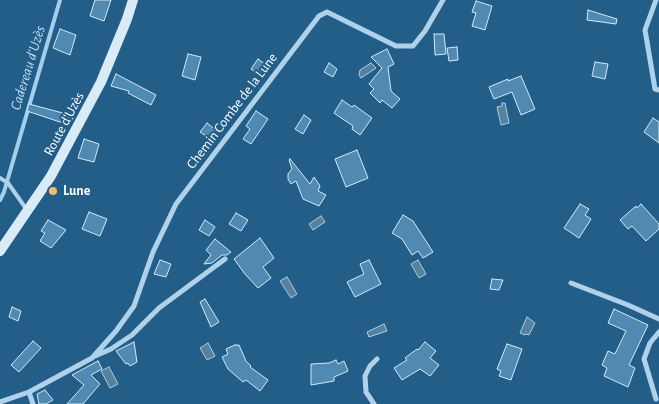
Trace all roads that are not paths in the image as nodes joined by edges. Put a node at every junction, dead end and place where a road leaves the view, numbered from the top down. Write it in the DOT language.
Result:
graph roads {
  1 [pos="133,0"];
  2 [pos="443,0"];
  3 [pos="656,0"];
  4 [pos="659,90"];
  5 [pos="0,178"];
  6 [pos="28,211"];
  7 [pos="0,250"];
  8 [pos="225,259"];
  9 [pos="571,283"];
  10 [pos="659,319"];
  11 [pos="659,332"];
  12 [pos="92,358"];
  13 [pos="377,359"];
  14 [pos="29,392"];
  15 [pos="658,399"];
  16 [pos="0,402"];
  17 [pos="33,404"];
  18 [pos="374,404"];
  19 [pos="649,404"];
  1 -- 6 [label="main road, Route d'Uzès"];
  2 -- 12 [label="street, Chemin Combe de la Lune"];
  3 -- 4 [label="street"];
  5 -- 6 [label="lane"];
  6 -- 7 [label="main road, Route d'Uzès"];
  8 -- 12 [label="street, Chemin Combe de la Lune"];
  9 -- 10 [label="street"];
  11 -- 15 [label="street"];
  12 -- 14 [label="street, Chemin Combe de la Lune"];
  13 -- 18 [label="street"];
  14 -- 16 [label="street, Chemin Combe de la Lune"];
  14 -- 17 [label="street"];
  15 -- 19 [label="street"];
}
